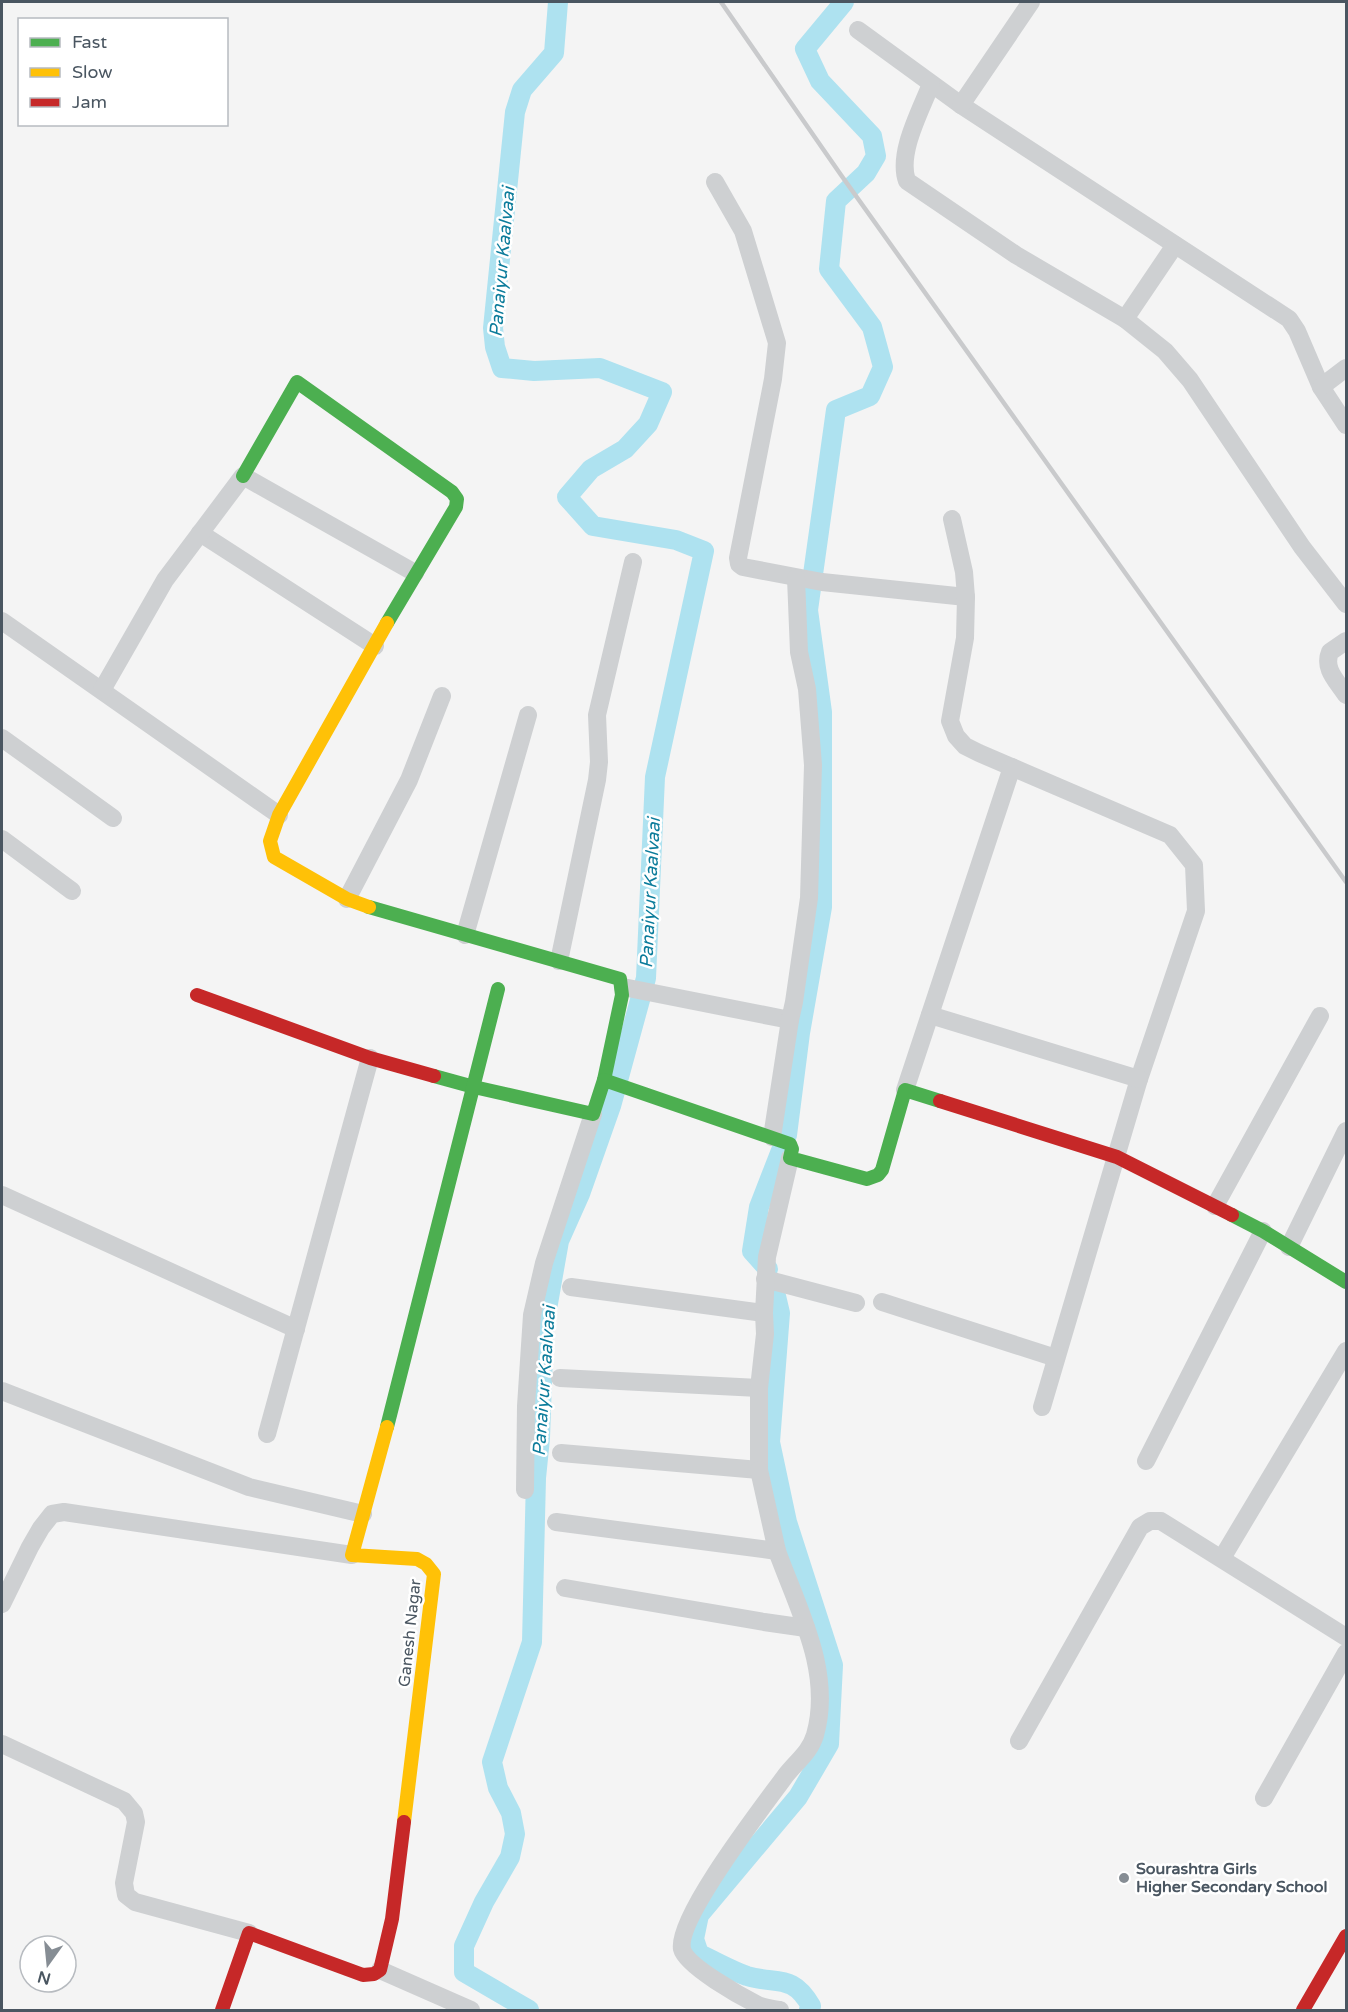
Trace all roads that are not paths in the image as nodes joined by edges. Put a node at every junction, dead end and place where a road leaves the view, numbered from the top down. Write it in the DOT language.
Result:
graph roads {
  1 [pos="1030,2"];
  2 [pos="858,30"];
  3 [pos="932,84"];
  4 [pos="961,105"];
  5 [pos="715,182"];
  6 [pos="1175,245"];
  7 [pos="1125,319"];
  8 [pos="1347,369"];
  9 [pos="1321,387"];
  10 [pos="1347,425"];
  11 [pos="243,476"];
  12 [pos="952,519"];
  13 [pos="200,533"];
  14 [pos="633,562"];
  15 [pos="415,573"];
  16 [pos="799,578"];
  17 [pos="966,597"];
  18 [pos="1347,603"];
  19 [pos="2,621"];
  20 [pos="1347,641"];
  21 [pos="375,646"];
  22 [pos="102,690"];
  23 [pos="1347,694"];
  24 [pos="442,696"];
  25 [pos="528,715"];
  26 [pos="2,738"];
  27 [pos="1012,767"];
  28 [pos="279,815"];
  29 [pos="113,819"];
  30 [pos="2,839"];
  31 [pos="72,891"];
  32 [pos="347,899"];
  33 [pos="465,935"];
  34 [pos="559,961"];
  35 [pos="498,989"];
  36 [pos="628,989"];
  37 [pos="197,995"];
  38 [pos="930,1015"];
  39 [pos="1320,1016"];
  40 [pos="790,1020"];
  41 [pos="370,1058"];
  42 [pos="1139,1079"];
  43 [pos="608,1081"];
  44 [pos="474,1087"];
  45 [pos="905,1090"];
  46 [pos="593,1114"];
  47 [pos="1347,1131"];
  48 [pos="782,1145"];
  49 [pos="1118,1157"];
  50 [pos="2,1195"];
  51 [pos="1215,1206"];
  52 [pos="1263,1231"];
  53 [pos="1290,1247"];
  54 [pos="765,1269"];
  55 [pos="1347,1282"];
  56 [pos="571,1287"];
  57 [pos="882,1302"];
  58 [pos="856,1303"];
  59 [pos="764,1313"];
  60 [pos="296,1329"];
  61 [pos="1347,1351"];
  62 [pos="1056,1358"];
  63 [pos="560,1378"];
  64 [pos="759,1388"];
  65 [pos="2,1391"];
  66 [pos="1042,1407"];
  67 [pos="267,1434"];
  68 [pos="561,1453"];
  69 [pos="1146,1461"];
  70 [pos="759,1470"];
  71 [pos="525,1491"];
  72 [pos="363,1514"];
  73 [pos="556,1522"];
  74 [pos="777,1551"];
  75 [pos="352,1555"];
  76 [pos="1222,1558"];
  77 [pos="565,1588"];
  78 [pos="2,1604"];
  79 [pos="806,1628"];
  80 [pos="1347,1637"];
  81 [pos="1347,1653"];
  82 [pos="1019,1741"];
  83 [pos="2,1744"];
  84 [pos="1264,1798"];
  85 [pos="249,1933"];
  86 [pos="1344,1946"];
  87 [pos="380,1970"];
  88 [pos="222,2010"];
  89 [pos="471,2010"];
  90 [pos="780,2010"];
  91 [pos="1303,2010"];
  1 -- 4 [label="street"];
  2 -- 3 [label="street"];
  3 -- 4 [label="street"];
  3 -- 7 [label="street"];
  4 -- 6 [label="street"];
  5 -- 16 [label="street"];
  6 -- 7 [label="street"];
  6 -- 9 [label="street"];
  7 -- 18 [label="street"];
  8 -- 9 [label="street"];
  9 -- 10 [label="street"];
  11 -- 13 [label="street"];
  11 -- 15 [label="street"];
  11 -- 15 [label="street"];
  12 -- 17 [label="street"];
  13 -- 21 [label="street"];
  13 -- 22 [label="street"];
  14 -- 34 [label="street"];
  15 -- 21 [label="street"];
  16 -- 17 [label="street"];
  16 -- 40 [label="street"];
  17 -- 27 [label="street"];
  19 -- 22 [label="street"];
  20 -- 23 [label="street"];
  21 -- 28 [label="street"];
  22 -- 28 [label="street"];
  24 -- 32 [label="street"];
  25 -- 33 [label="street"];
  26 -- 29 [label="street"];
  27 -- 38 [label="street"];
  27 -- 42 [label="street"];
  28 -- 32 [label="street"];
  30 -- 31 [label="street"];
  32 -- 33 [label="street"];
  33 -- 34 [label="street"];
  34 -- 36 [label="street"];
  35 -- 44 [label="street"];
  36 -- 40 [label="street"];
  36 -- 43 [label="street"];
  37 -- 41 [label="street"];
  38 -- 42 [label="street"];
  38 -- 45 [label="street"];
  39 -- 51 [label="street"];
  40 -- 48 [label="street"];
  41 -- 44 [label="street"];
  41 -- 60 [label="street"];
  42 -- 49 [label="street"];
  43 -- 46 [label="street"];
  43 -- 48 [label="street"];
  44 -- 46 [label="street"];
  44 -- 72 [label="street"];
  45 -- 48 [label="street"];
  45 -- 49 [label="street"];
  46 -- 71 [label="street"];
  47 -- 53 [label="street"];
  48 -- 54 [label="street"];
  49 -- 51 [label="street"];
  49 -- 62 [label="street"];
  50 -- 60 [label="street"];
  51 -- 52 [label="street"];
  52 -- 53 [label="street"];
  52 -- 69 [label="street"];
  53 -- 55 [label="street"];
  54 -- 58 [label="street"];
  54 -- 59 [label="street"];
  56 -- 59 [label="street"];
  57 -- 62 [label="street"];
  59 -- 64 [label="street"];
  60 -- 67 [label="street"];
  61 -- 76 [label="street"];
  62 -- 66 [label="street"];
  63 -- 64 [label="street"];
  64 -- 70 [label="street"];
  65 -- 72 [label="street"];
  68 -- 70 [label="street"];
  70 -- 74 [label="street"];
  72 -- 75 [label="street"];
  73 -- 74 [label="street"];
  74 -- 79 [label="street"];
  75 -- 78 [label="street"];
  75 -- 87 [label="street, Ganesh Nagar"];
  76 -- 80 [label="street"];
  76 -- 82 [label="street"];
  77 -- 79 [label="street"];
  79 -- 90 [label="street"];
  81 -- 84 [label="street"];
  83 -- 85 [label="street"];
  85 -- 87 [label="street"];
  85 -- 88 [label="street"];
  86 -- 91 [label="street"];
  87 -- 89 [label="street"];
}
